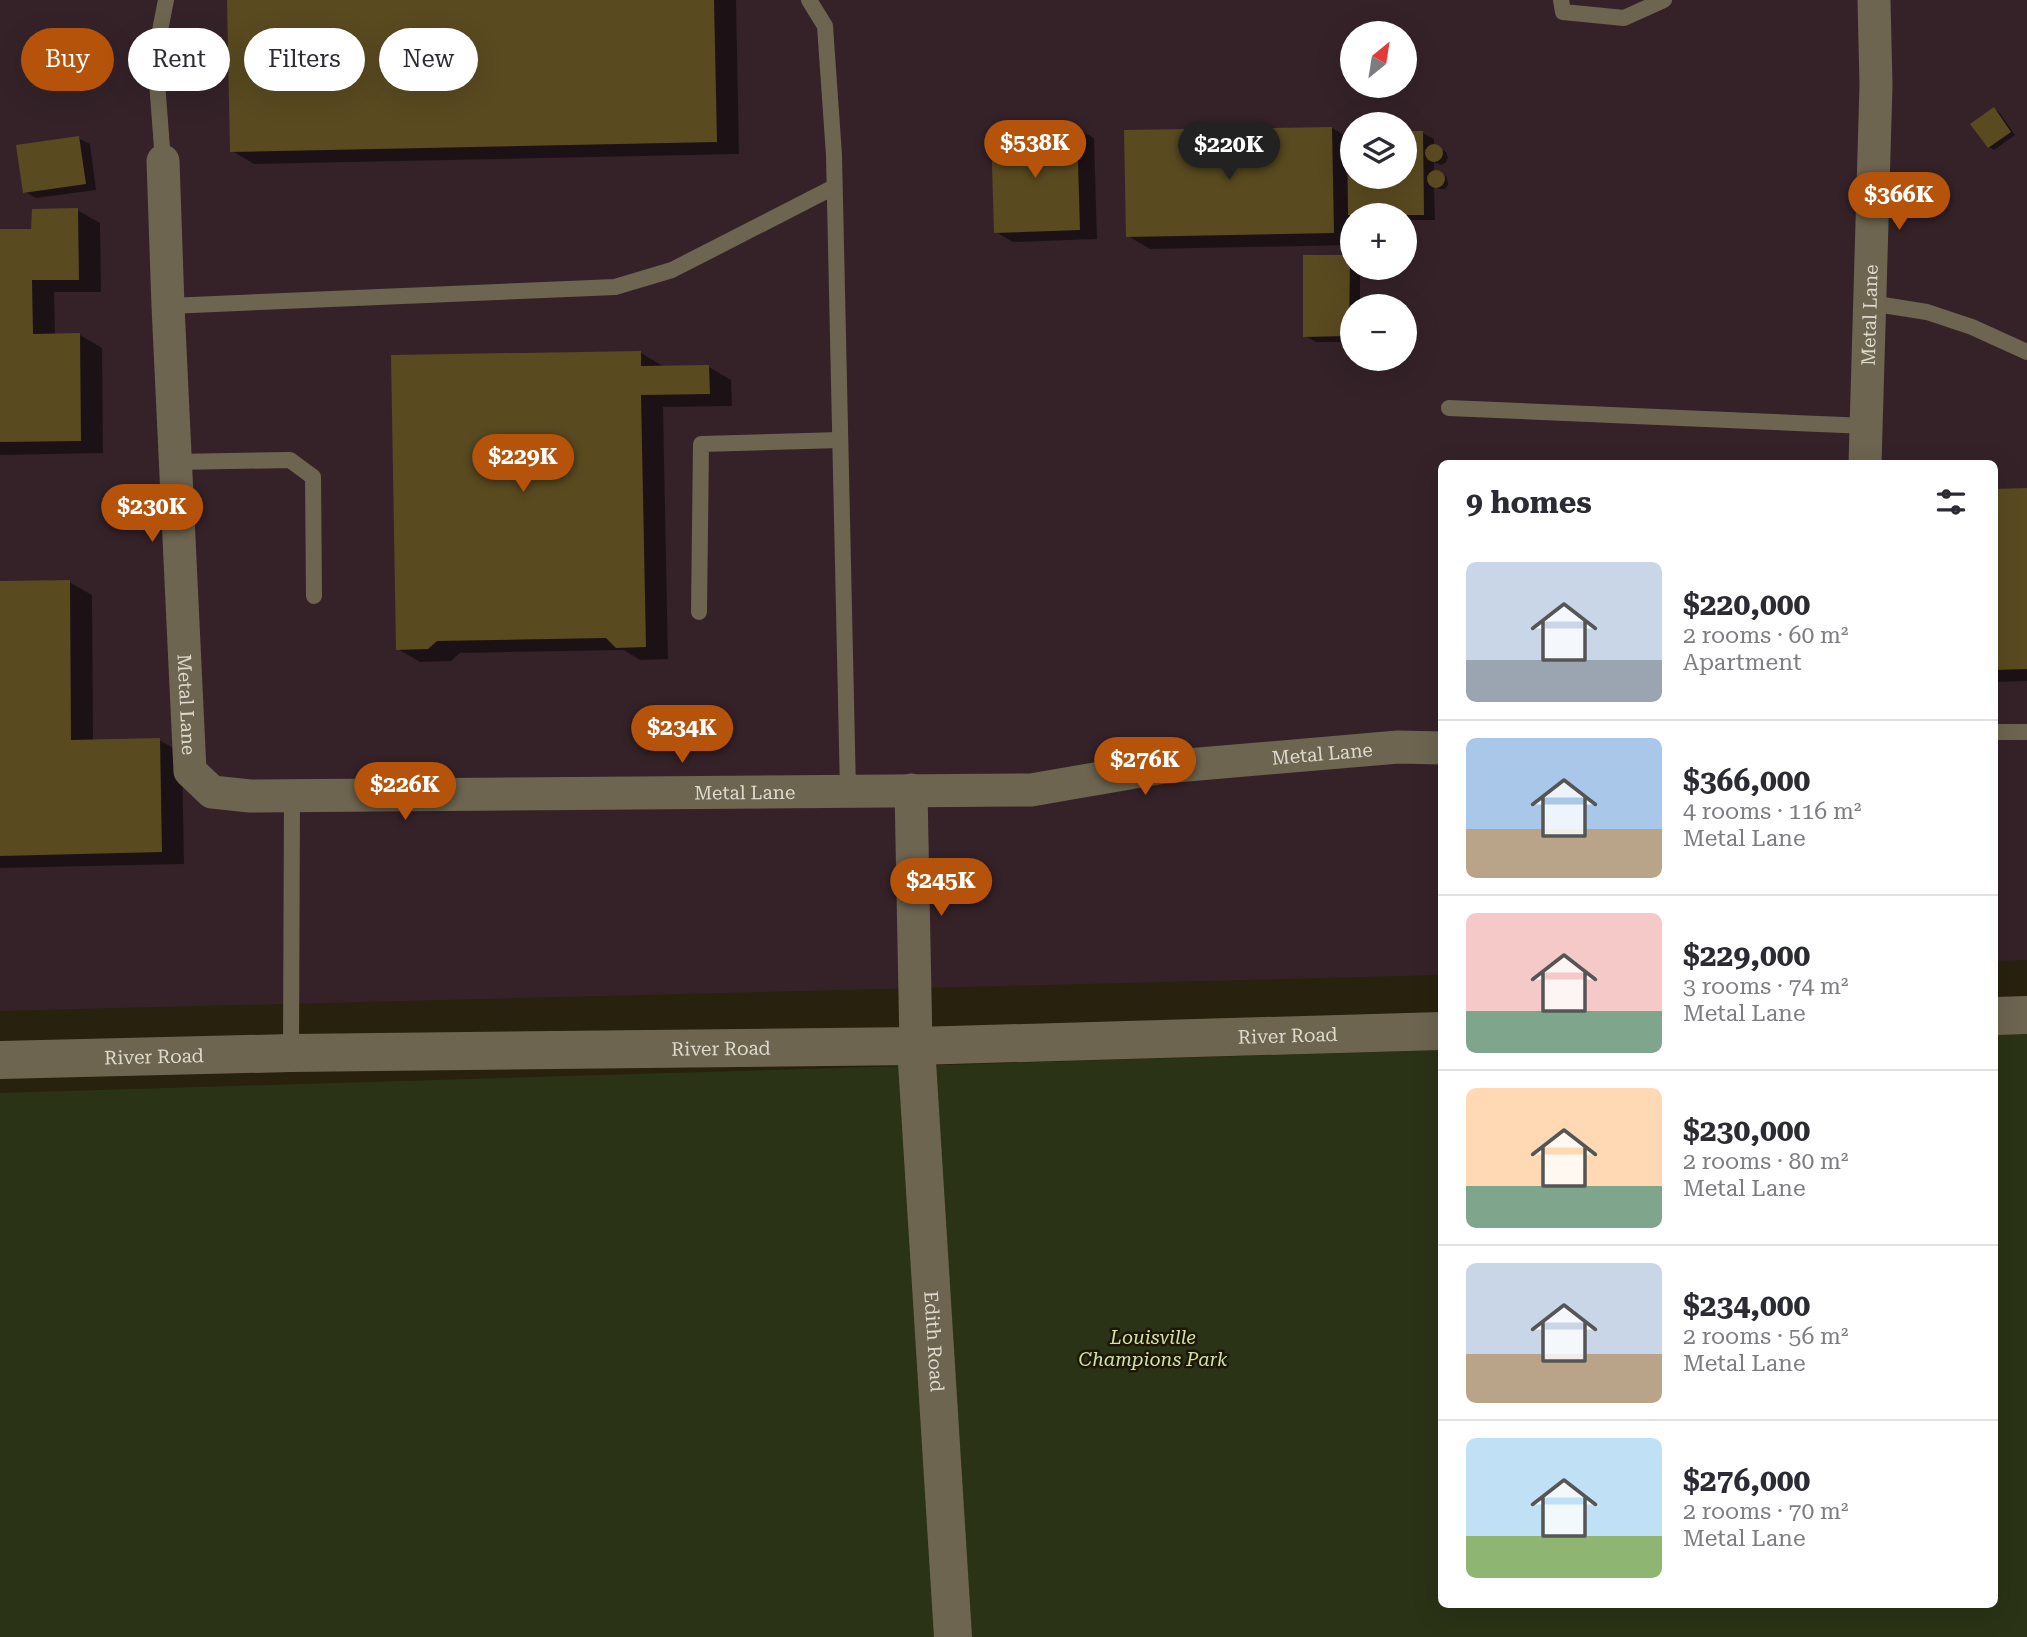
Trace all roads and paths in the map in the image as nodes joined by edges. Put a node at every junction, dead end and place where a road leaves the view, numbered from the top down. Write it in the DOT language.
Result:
graph roads {
  1 [pos="166,0"];
  2 [pos="809,0"];
  3 [pos="1561,0"];
  4 [pos="1664,0"];
  5 [pos="1874,0"];
  6 [pos="163,161"];
  7 [pos="834,187"];
  8 [pos="1870,303"];
  9 [pos="168,306"];
  10 [pos="2027,352"];
  11 [pos="1449,408"];
  12 [pos="1866,426"];
  13 [pos="840,440"];
  14 [pos="1865,460"];
  15 [pos="175,462"];
  16 [pos="314,596"];
  17 [pos="699,612"];
  18 [pos="1998,732"];
  19 [pos="2027,732"];
  20 [pos="1438,748"];
  21 [pos="911,790"];
  22 [pos="848,791"];
  23 [pos="292,796"];
  24 [pos="2027,1015"];
  25 [pos="1998,1016"];
  26 [pos="1438,1031"];
  27 [pos="916,1046"];
  28 [pos="291,1052"];
  29 [pos="0,1060"];
  30 [pos="953,1637"];
  1 -- 6 [label="lane"];
  2 -- 7 [label="lane"];
  3 -- 4 [label="lane"];
  5 -- 8 [label="street, Metal Lane"];
  6 -- 9 [label="street, Metal Lane"];
  7 -- 9 [label="lane"];
  7 -- 13 [label="lane"];
  8 -- 10 [label="lane"];
  8 -- 12 [label="street, Metal Lane"];
  9 -- 15 [label="street, Metal Lane"];
  11 -- 12 [label="lane"];
  12 -- 14 [label="street, Metal Lane"];
  13 -- 17 [label="lane"];
  13 -- 22 [label="lane"];
  15 -- 16 [label="lane"];
  15 -- 23 [label="street, Metal Lane"];
  18 -- 19 [label="lane"];
  20 -- 21 [label="street, Metal Lane"];
  21 -- 22 [label="street, Metal Lane"];
  21 -- 27 [label="street"];
  22 -- 23 [label="street, Metal Lane"];
  23 -- 28 [label="lane"];
  24 -- 25 [label="street"];
  26 -- 27 [label="street, River Road"];
  27 -- 28 [label="street, River Road"];
  27 -- 30 [label="street, Edith Road"];
  28 -- 29 [label="street, River Road"];
}
